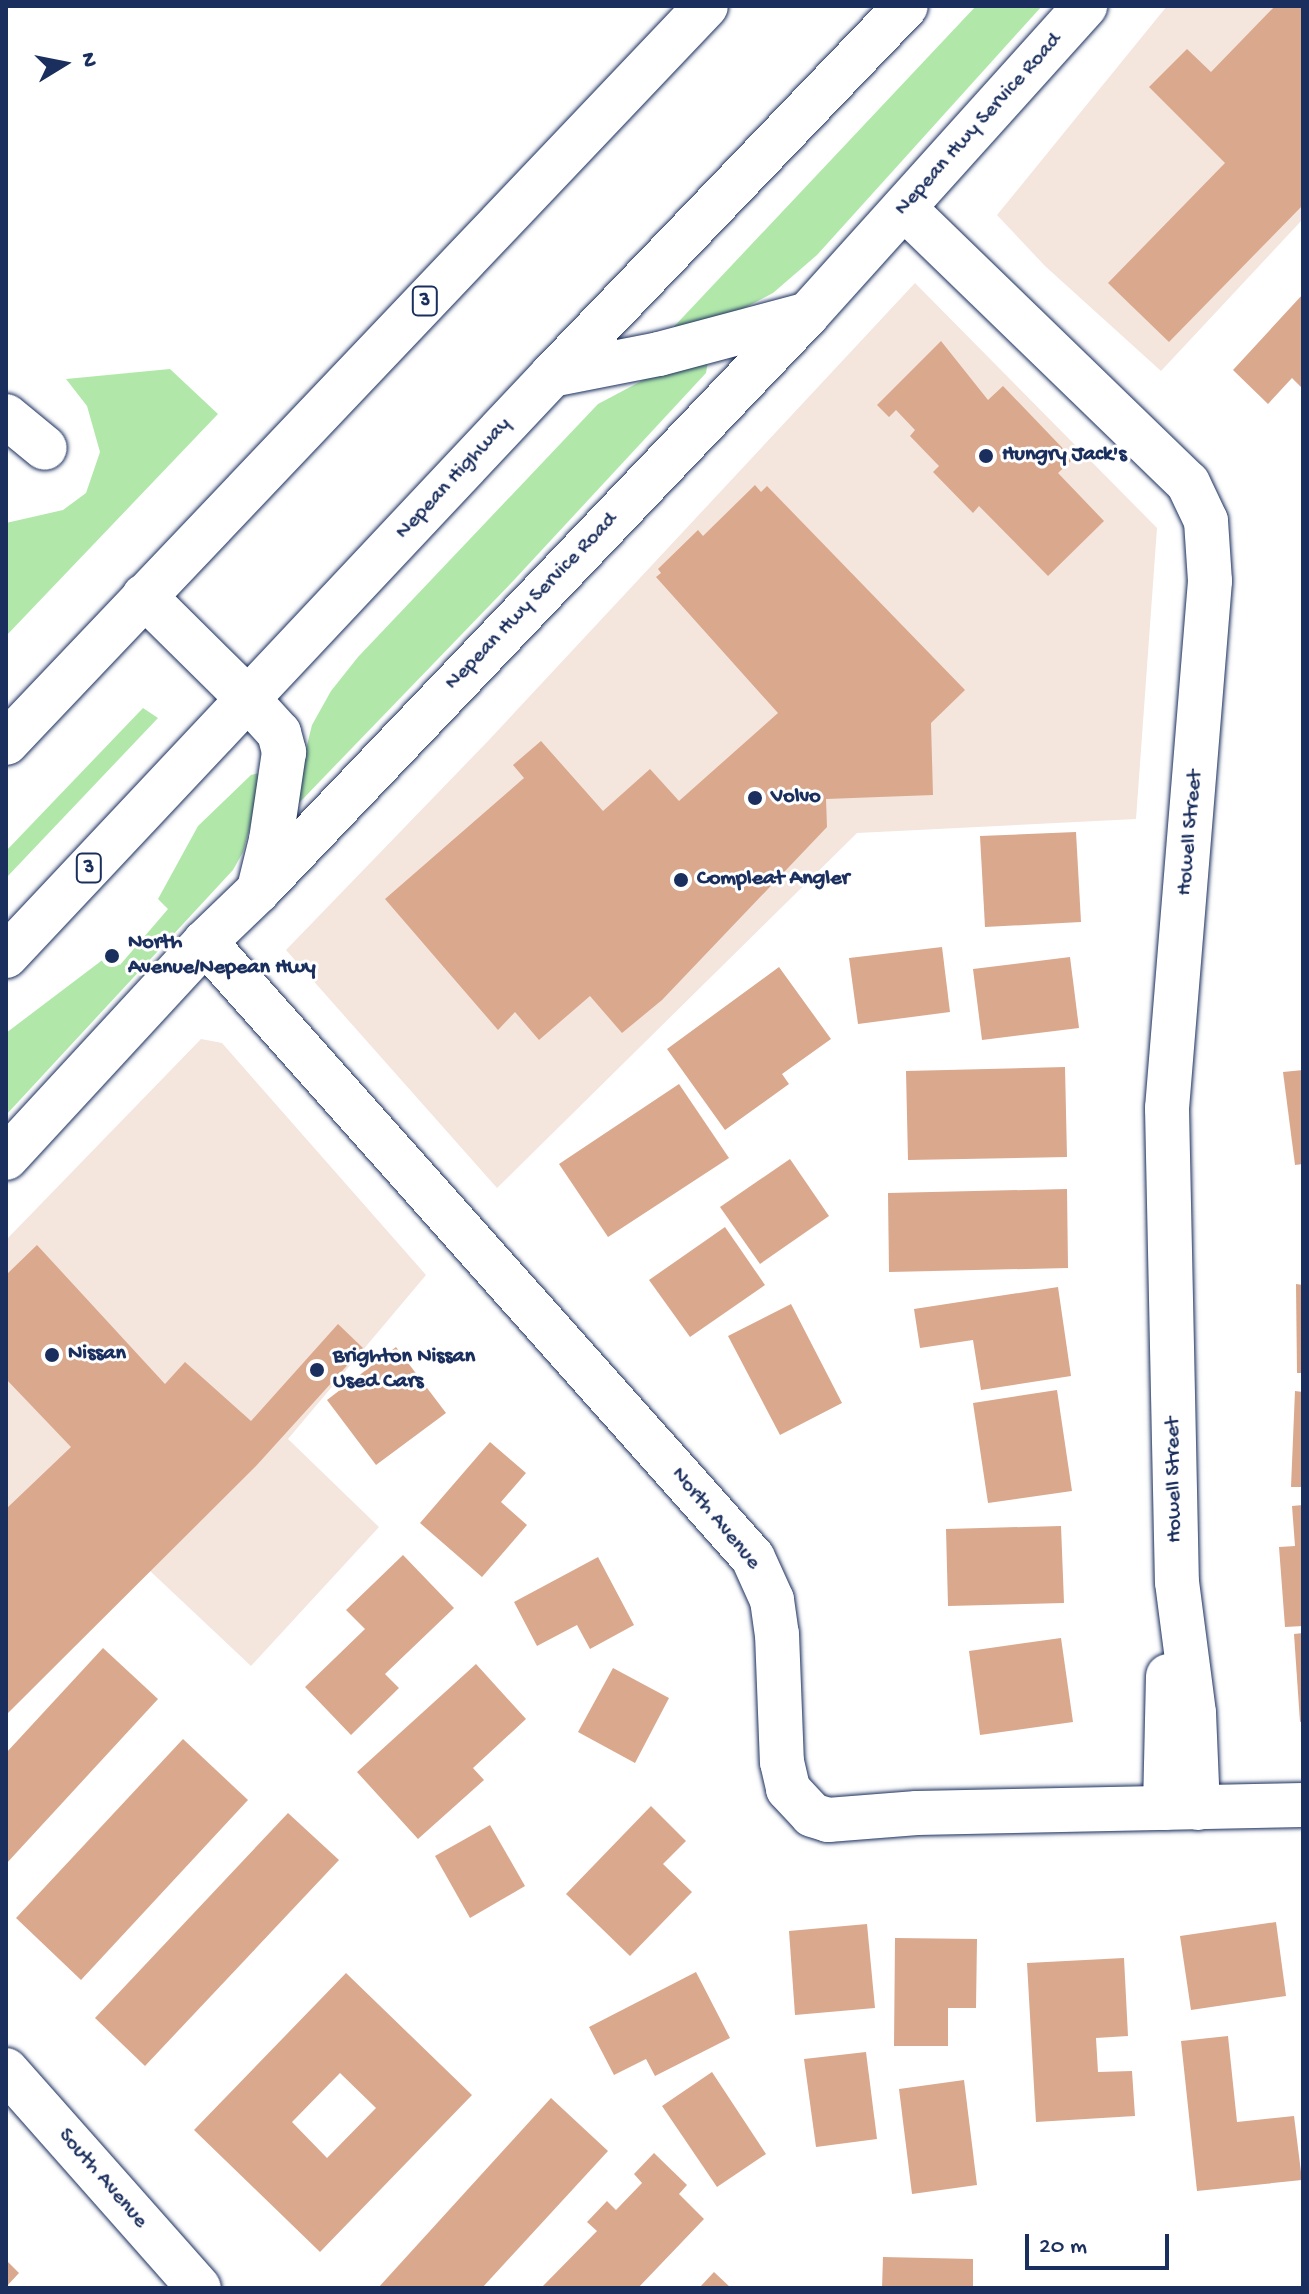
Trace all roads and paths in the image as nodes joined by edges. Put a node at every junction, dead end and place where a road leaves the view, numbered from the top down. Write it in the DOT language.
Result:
graph roads {
  1 [pos="706,6"];
  2 [pos="906,6"];
  3 [pos="1085,6"];
  4 [pos="904,208"];
  5 [pos="807,315"];
  6 [pos="552,375"];
  7 [pos="6,416"];
  8 [pos="45,448"];
  9 [pos="144,596"];
  10 [pos="248,699"];
  11 [pos="6,743"];
  12 [pos="258,891"];
  13 [pos="205,942"];
  14 [pos="6,956"];
  15 [pos="6,1158"];
  16 [pos="1303,1805"];
  17 [pos="1181,1808"];
  18 [pos="6,2070"];
  19 [pos="199,2288"];
  1 -- 9 [label="main road, 3"];
  2 -- 6 [label="main road, Nepean Highway / 3"];
  3 -- 4 [label="main road, Nepean Hwy Service Road"];
  4 -- 5 [label="main road, Nepean Hwy Service Road"];
  4 -- 17 [label="main road, Howell Street"];
  5 -- 6 [label="main road"];
  5 -- 12 [label="main road, Nepean Hwy Service Road"];
  6 -- 10 [label="main road, Nepean Highway / 3"];
  7 -- 8 [label="main road"];
  9 -- 10 [label="main road"];
  9 -- 11 [label="main road, 3"];
  10 -- 12 [label="main road"];
  10 -- 14 [label="main road, Nepean Highway / 3"];
  12 -- 13 [label="main road, Nepean Hwy Service Road"];
  13 -- 15 [label="main road, Nepean Hwy Service Road"];
  13 -- 17 [label="main road, North Avenue"];
  16 -- 17 [label="main road, North Avenue"];
  18 -- 19 [label="main road, South Avenue"];
}
